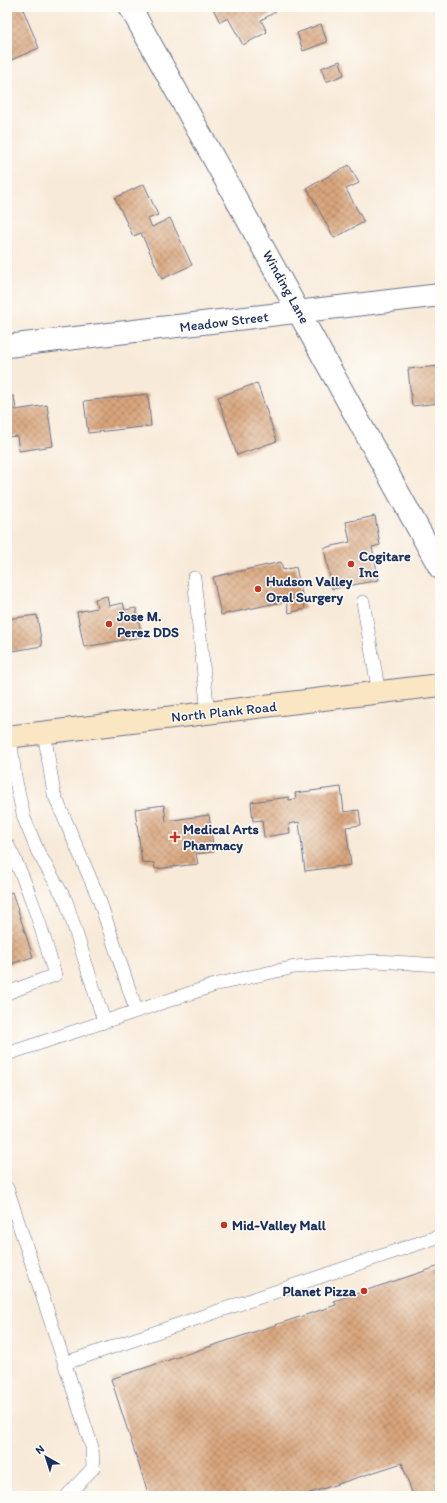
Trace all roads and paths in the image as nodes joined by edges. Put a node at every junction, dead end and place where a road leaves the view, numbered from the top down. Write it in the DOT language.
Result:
graph roads {
  1 [pos="130,7"];
  2 [pos="440,295"];
  3 [pos="301,313"];
  4 [pos="7,346"];
  5 [pos="440,568"];
  6 [pos="194,578"];
  7 [pos="363,602"];
  8 [pos="440,685"];
  9 [pos="379,693"];
  10 [pos="208,714"];
  11 [pos="44,732"];
  12 [pos="8,737"];
  13 [pos="7,844"];
  14 [pos="440,965"];
  15 [pos="7,993"];
  16 [pos="136,1010"];
  17 [pos="104,1021"];
  18 [pos="7,1054"];
  19 [pos="7,1188"];
  20 [pos="440,1236"];
  21 [pos="65,1363"];
  22 [pos="67,1496"];
  1 -- 3 [label="street, Winding Lane"];
  2 -- 3 [label="street, Meadow Street"];
  3 -- 4 [label="street, Meadow Street"];
  3 -- 5 [label="street, Winding Lane"];
  6 -- 10 [label="lane"];
  7 -- 9 [label="lane"];
  8 -- 9 [label="main road, North Plank Road"];
  9 -- 10 [label="main road, North Plank Road"];
  10 -- 11 [label="main road, North Plank Road"];
  11 -- 12 [label="main road, North Plank Road"];
  11 -- 16 [label="lane"];
  12 -- 17 [label="lane"];
  13 -- 15 [label="lane"];
  14 -- 16 [label="lane"];
  16 -- 17 [label="lane"];
  17 -- 18 [label="lane"];
  19 -- 21 [label="lane"];
  20 -- 21 [label="lane"];
  21 -- 22 [label="lane"];
}
